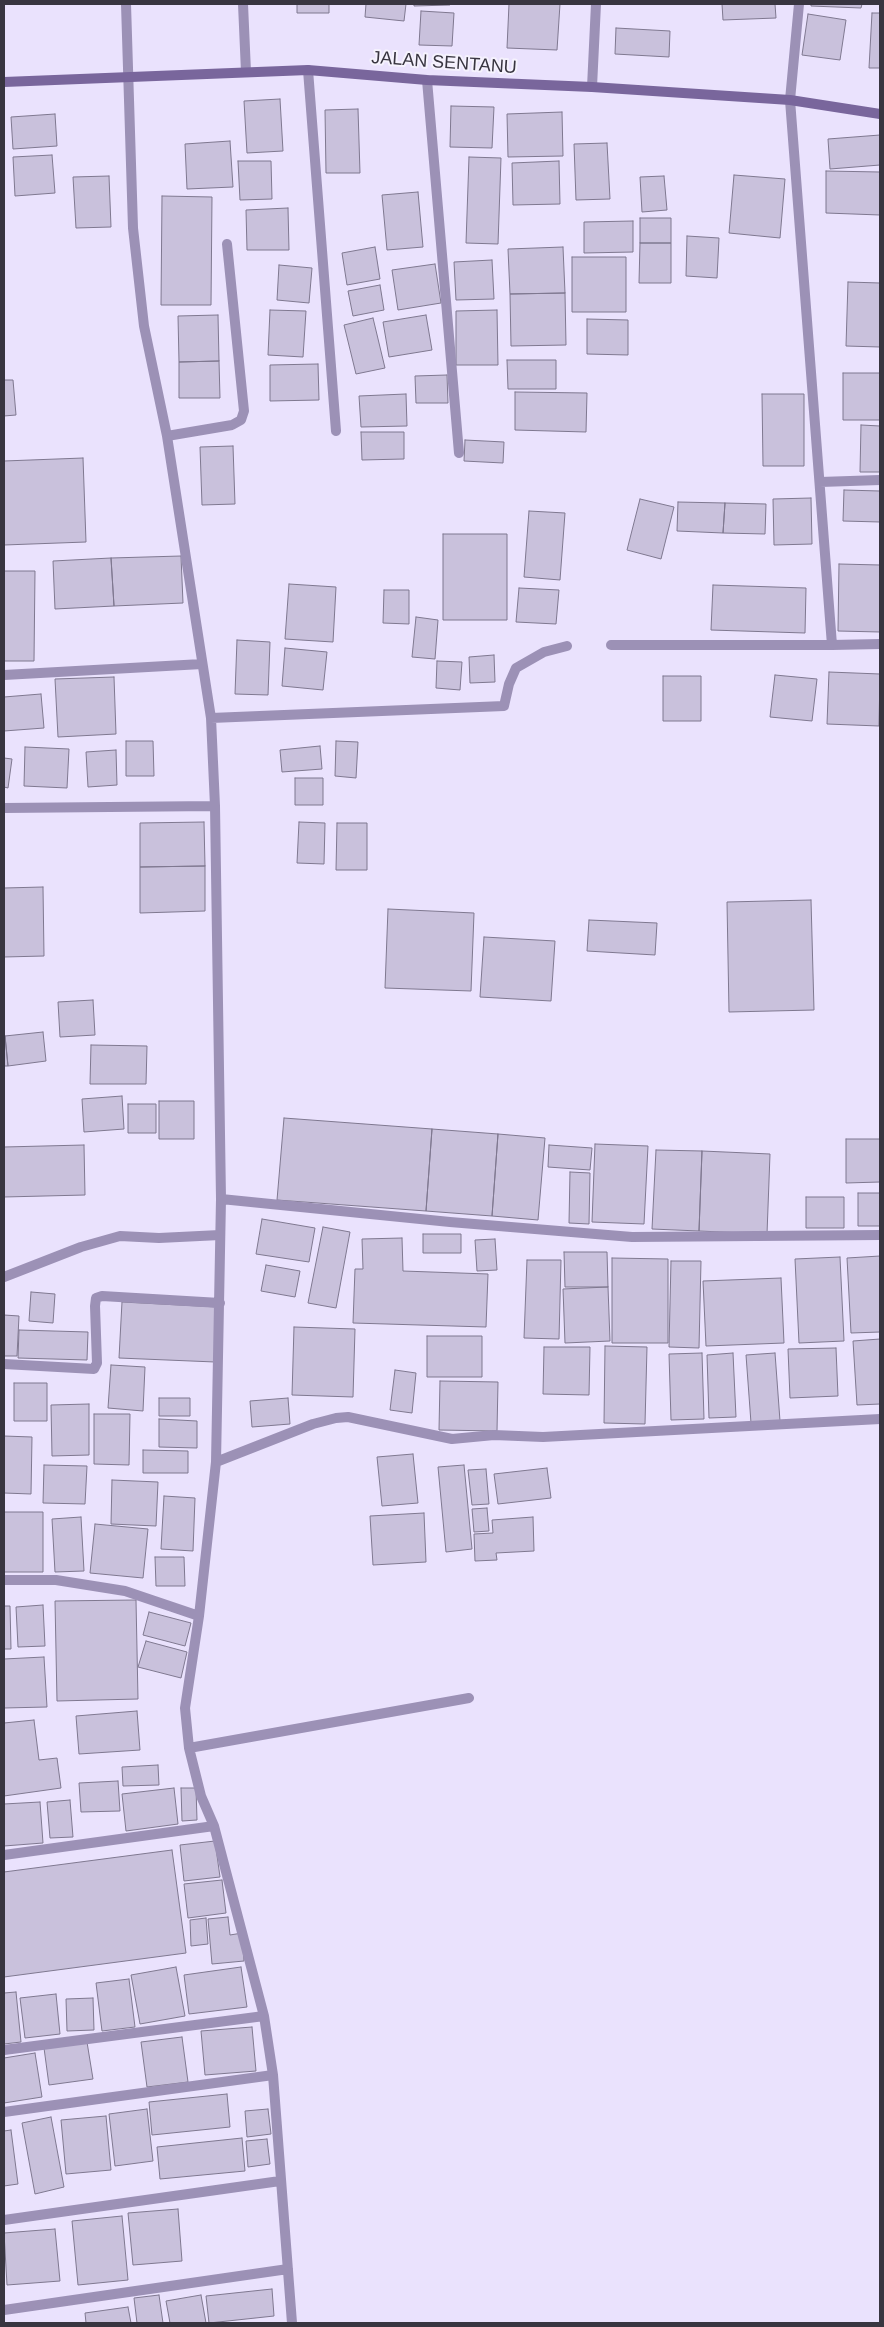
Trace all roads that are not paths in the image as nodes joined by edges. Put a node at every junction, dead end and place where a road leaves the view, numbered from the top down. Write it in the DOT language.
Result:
graph roads {
  1 [pos="126,4"];
  2 [pos="243,4"];
  3 [pos="596,4"];
  4 [pos="799,4"];
  5 [pos="308,70"];
  6 [pos="246,72"];
  7 [pos="128,78"];
  8 [pos="427,80"];
  9 [pos="4,82"];
  10 [pos="592,87"];
  11 [pos="790,100"];
  12 [pos="880,114"];
  13 [pos="228,244"];
  14 [pos="336,431"];
  15 [pos="167,436"];
  16 [pos="459,454"];
  17 [pos="880,480"];
  18 [pos="820,482"];
  19 [pos="880,644"];
  20 [pos="611,645"];
  21 [pos="832,645"];
  22 [pos="567,646"];
  23 [pos="202,664"];
  24 [pos="4,675"];
  25 [pos="211,718"];
  26 [pos="215,806"];
  27 [pos="4,808"];
  28 [pos="222,1199"];
  29 [pos="880,1235"];
  30 [pos="220,1236"];
  31 [pos="4,1277"];
  32 [pos="220,1303"];
  33 [pos="4,1364"];
  34 [pos="880,1419"];
  35 [pos="216,1462"];
  36 [pos="4,1580"];
  37 [pos="199,1616"];
  38 [pos="470,1698"];
  39 [pos="189,1748"];
  40 [pos="214,1826"];
  41 [pos="4,1855"];
  42 [pos="264,2016"];
  43 [pos="4,2050"];
  44 [pos="273,2075"];
  45 [pos="4,2112"];
  46 [pos="280,2181"];
  47 [pos="4,2220"];
  48 [pos="288,2268"];
  49 [pos="4,2310"];
  50 [pos="292,2323"];
  1 -- 7 [label="street"];
  2 -- 6 [label="street"];
  3 -- 10 [label="street"];
  4 -- 11 [label="street"];
  5 -- 6 [label="street, JALAN SENTANU"];
  5 -- 8 [label="street, JALAN SENTANU"];
  5 -- 14 [label="street"];
  6 -- 7 [label="street, JALAN SENTANU"];
  7 -- 9 [label="street, JALAN SENTANU"];
  7 -- 15 [label="street"];
  8 -- 10 [label="street, JALAN SENTANU"];
  8 -- 16 [label="street"];
  10 -- 11 [label="street, JALAN SENTANU"];
  11 -- 12 [label="street, JALAN SENTANU"];
  11 -- 18 [label="street"];
  13 -- 15 [label="street"];
  15 -- 23 [label="street"];
  17 -- 18 [label="street"];
  18 -- 21 [label="street"];
  19 -- 21 [label="street"];
  20 -- 21 [label="street"];
  22 -- 25 [label="street"];
  23 -- 24 [label="street"];
  23 -- 25 [label="street"];
  25 -- 26 [label="street"];
  26 -- 27 [label="street"];
  26 -- 28 [label="street"];
  28 -- 29 [label="street"];
  28 -- 30 [label="street"];
  30 -- 31 [label="street"];
  30 -- 32 [label="street"];
  32 -- 33 [label="street"];
  32 -- 35 [label="street"];
  34 -- 35 [label="street"];
  35 -- 37 [label="street"];
  36 -- 37 [label="street"];
  37 -- 39 [label="street"];
  38 -- 39 [label="street"];
  39 -- 40 [label="street"];
  40 -- 41 [label="street"];
  40 -- 42 [label="street"];
  42 -- 43 [label="street"];
  42 -- 44 [label="street"];
  44 -- 45 [label="street"];
  44 -- 46 [label="street"];
  46 -- 47 [label="street"];
  46 -- 48 [label="street"];
  48 -- 49 [label="street"];
  48 -- 50 [label="street"];
}
